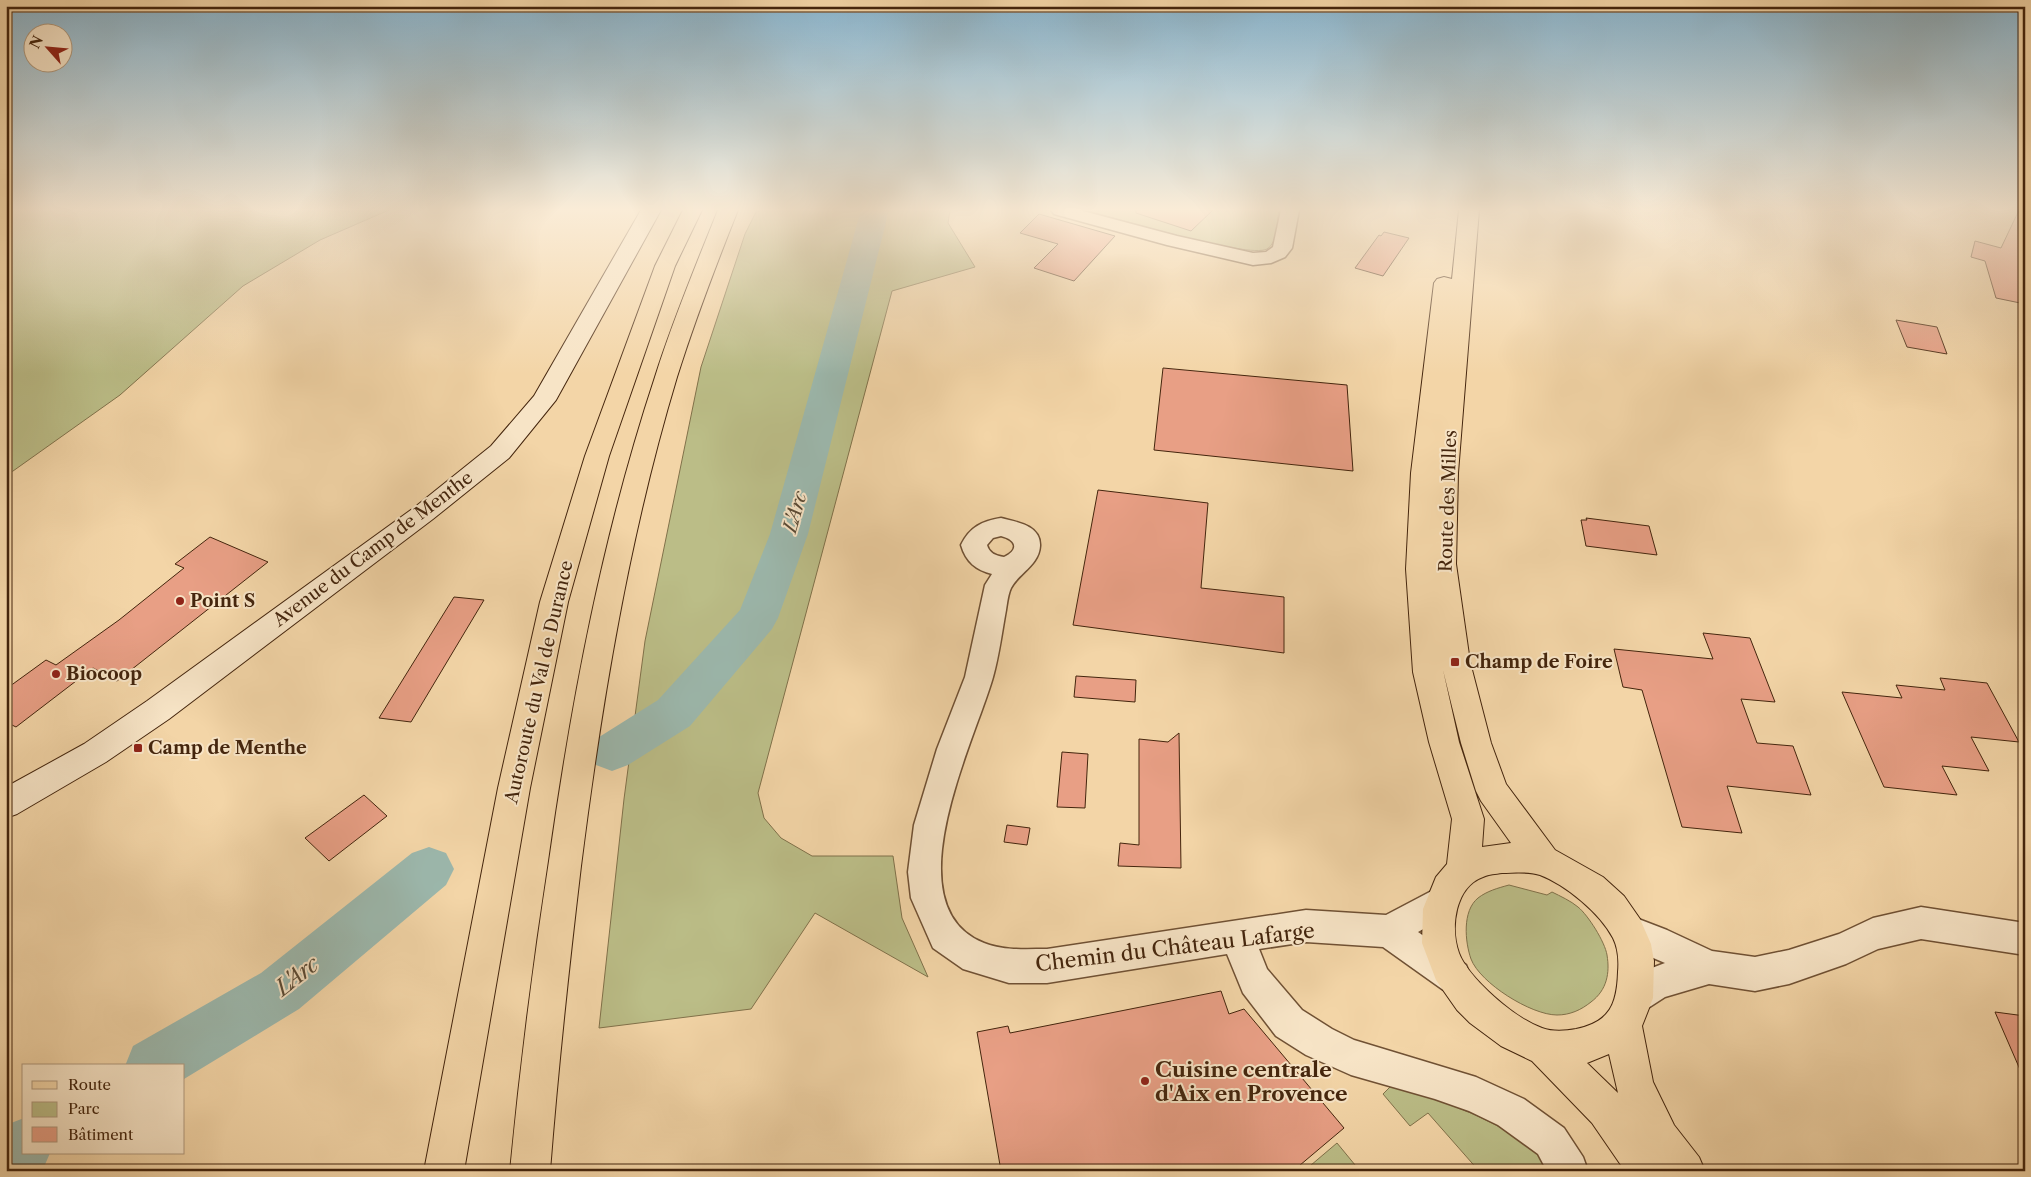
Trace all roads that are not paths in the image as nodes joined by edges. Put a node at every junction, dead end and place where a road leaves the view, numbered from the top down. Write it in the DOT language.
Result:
graph roads {
  1 [pos="620,265"];
  2 [pos="666,265"];
  3 [pos="704,265"];
  4 [pos="1445,265"];
  5 [pos="1463,265"];
  6 [pos="990,573"];
  7 [pos="6,804"];
  8 [pos="1543,860"];
  9 [pos="1463,871"];
  10 [pos="1443,900"];
  11 [pos="1628,930"];
  12 [pos="1389,931"];
  13 [pos="1237,938"];
  14 [pos="2025,939"];
  15 [pos="1709,967"];
  16 [pos="1454,977"];
  17 [pos="1623,1018"];
  18 [pos="1544,1047"];
  19 [pos="444,1171"];
  20 [pos="530,1171"];
  21 [pos="1569,1171"];
  22 [pos="1649,1171"];
  23 [pos="1685,1171"];
  1 -- 7 [label="main road, Avenue du Camp de Menthe"];
  2 -- 19 [label="main road, Autoroute du Val de Durance"];
  3 -- 20 [label="main road"];
  4 -- 9 [label="main road, Route des Milles"];
  5 -- 8 [label="main road, Route des Milles"];
  6 -- 6 [label="street, Chemin du Château Lafarge"];
  6 -- 13 [label="street, Chemin du Château Lafarge"];
  8 -- 9 [label="main road"];
  8 -- 11 [label="main road"];
  9 -- 10 [label="main road"];
  10 -- 12 [label="street"];
  10 -- 16 [label="main road"];
  11 -- 15 [label="street"];
  11 -- 17 [label="main road"];
  12 -- 13 [label="street, Chemin du Château Lafarge"];
  12 -- 16 [label="street"];
  13 -- 21 [label="street"];
  14 -- 15 [label="street"];
  15 -- 17 [label="street"];
  16 -- 18 [label="main road"];
  17 -- 18 [label="main road"];
  17 -- 23 [label="main road"];
  18 -- 22 [label="main road"];
}
